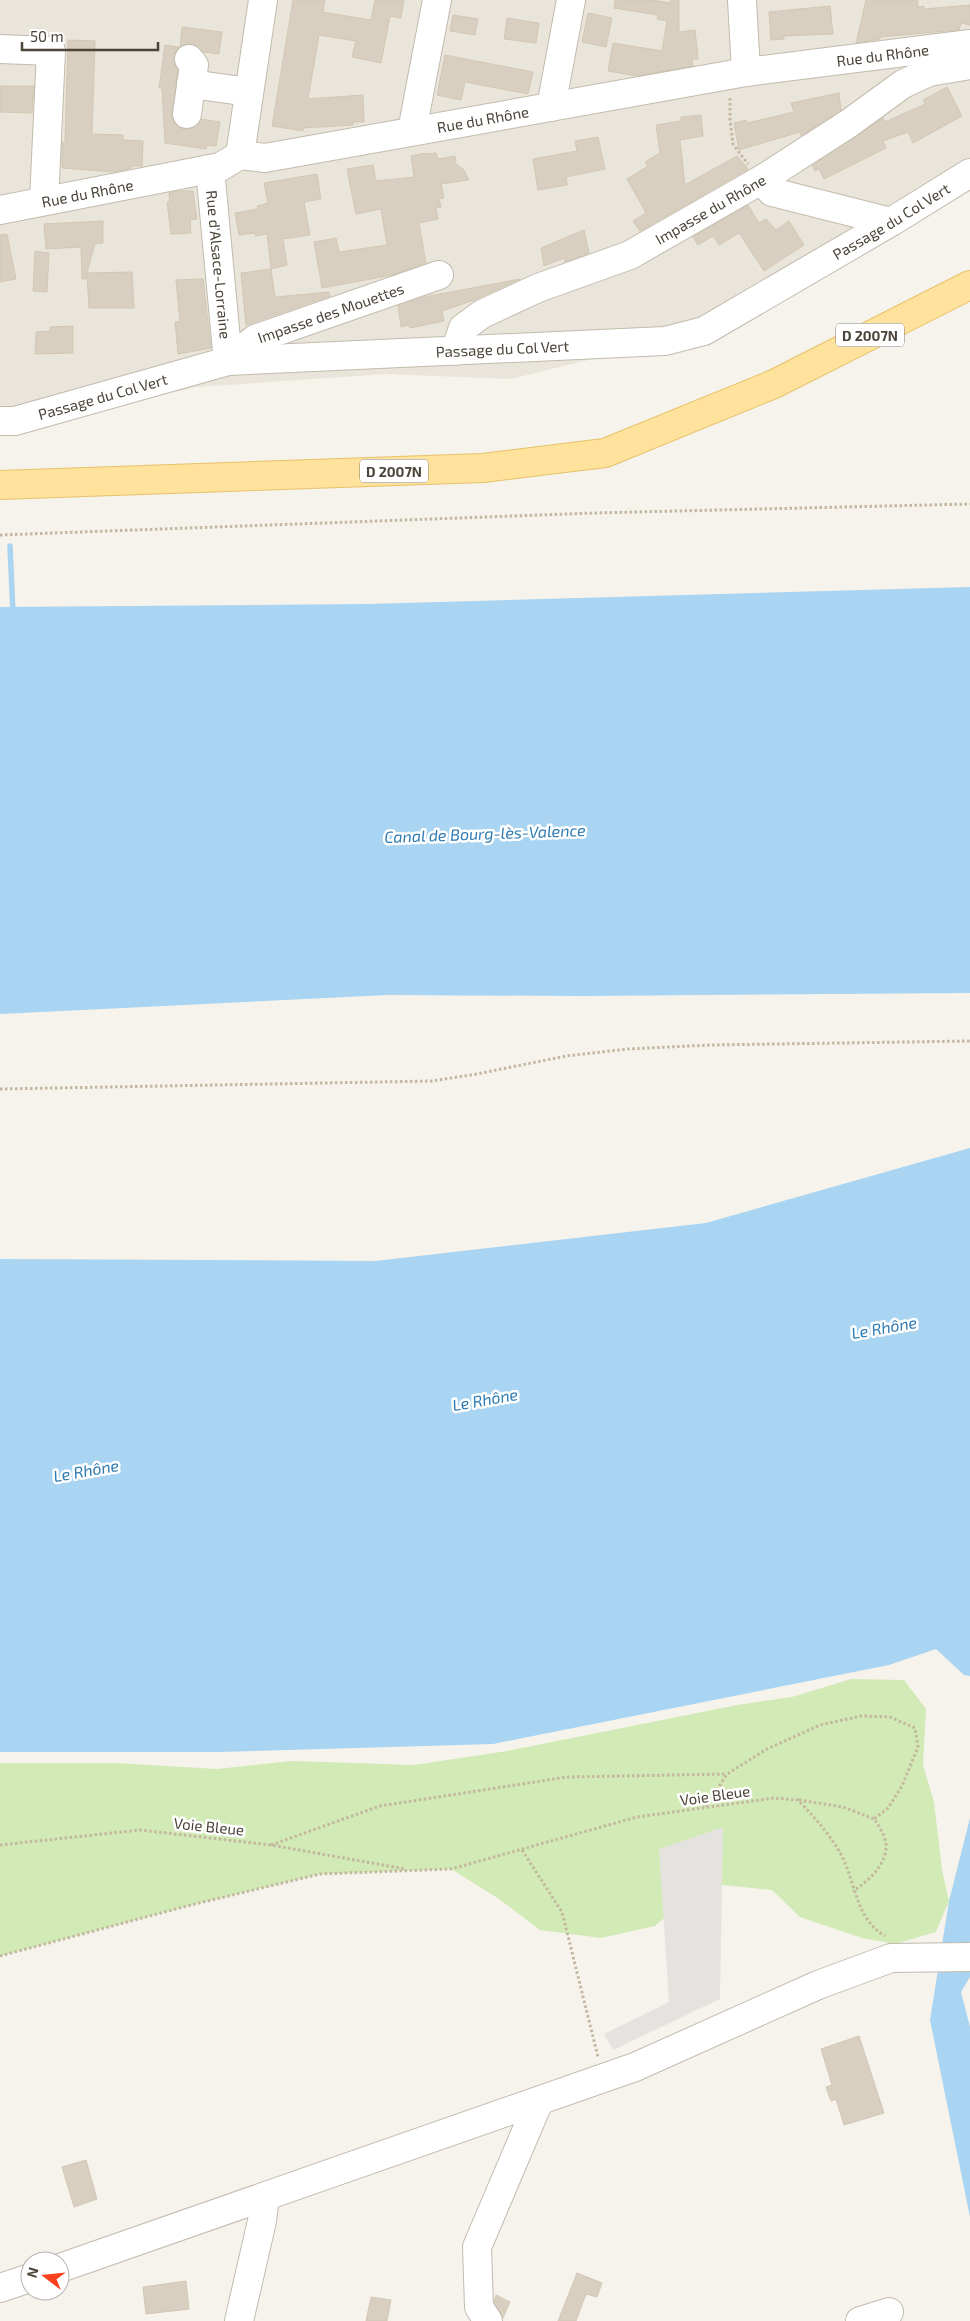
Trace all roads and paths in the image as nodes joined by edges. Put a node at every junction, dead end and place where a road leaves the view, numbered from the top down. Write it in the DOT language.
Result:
graph roads {
  1 [pos="263,0"];
  2 [pos="437,0"];
  3 [pos="571,0"];
  4 [pos="742,0"];
  5 [pos="970,44"];
  6 [pos="0,49"];
  7 [pos="970,65"];
  8 [pos="738,74"];
  9 [pos="249,92"];
  10 [pos="551,108"];
  11 [pos="187,114"];
  12 [pos="412,130"];
  13 [pos="240,155"];
  14 [pos="210,169"];
  15 [pos="970,173"];
  16 [pos="761,180"];
  17 [pos="44,201"];
  18 [pos="0,210"];
  19 [pos="891,222"];
  20 [pos="439,275"];
  21 [pos="968,284"];
  22 [pos="455,350"];
  23 [pos="228,361"];
  24 [pos="0,421"];
  25 [pos="0,485"];
  26 [pos="970,504"];
  27 [pos="0,535"];
  28 [pos="970,1041"];
  29 [pos="0,1089"];
  30 [pos="727,1774"];
  31 [pos="798,1800"];
  32 [pos="706,1808"];
  33 [pos="874,1819"];
  34 [pos="0,1845"];
  35 [pos="271,1845"];
  36 [pos="522,1850"];
  37 [pos="413,1871"];
  38 [pos="853,1891"];
  39 [pos="892,1950"];
  40 [pos="0,1956"];
  41 [pos="970,1957"];
  42 [pos="604,2078"];
  43 [pos="539,2101"];
  44 [pos="264,2197"];
  45 [pos="70,2265"];
  46 [pos="20,2281"];
  47 [pos="0,2288"];
  48 [pos="889,2312"];
  49 [pos="239,2321"];
  50 [pos="488,2321"];
  51 [pos="860,2321"];
  1 -- 9 [label="street"];
  2 -- 12 [label="street"];
  3 -- 10 [label="street"];
  4 -- 8 [label="street"];
  5 -- 8 [label="street, Rue du Rhône"];
  6 -- 17 [label="street"];
  7 -- 16 [label="street, Impasse du Rhône"];
  8 -- 10 [label="street, Rue du Rhône"];
  8 -- 16 [label="path"];
  9 -- 11 [label="street"];
  9 -- 13 [label="street"];
  10 -- 12 [label="street, Rue du Rhône"];
  12 -- 13 [label="street, Rue du Rhône"];
  13 -- 14 [label="street, Rue du Rhône"];
  14 -- 17 [label="street, Rue du Rhône"];
  14 -- 23 [label="street, Rue d'Alsace-Lorraine"];
  15 -- 19 [label="street, Passage du Col Vert"];
  16 -- 19 [label="street"];
  16 -- 22 [label="street, Impasse du Rhône"];
  17 -- 18 [label="street, Rue du Rhône"];
  19 -- 22 [label="street, Passage du Col Vert"];
  20 -- 23 [label="street, Impasse des Mouettes"];
  21 -- 25 [label="main road, D 2007N"];
  22 -- 23 [label="street, Passage du Col Vert"];
  23 -- 24 [label="street, Passage du Col Vert"];
  26 -- 27 [label="path"];
  28 -- 29 [label="path"];
  30 -- 32 [label="path"];
  30 -- 33 [label="path"];
  30 -- 35 [label="path"];
  31 -- 32 [label="path, Voie Bleue"];
  31 -- 33 [label="path, Voie Bleue"];
  31 -- 38 [label="path"];
  32 -- 36 [label="path, Voie Bleue"];
  33 -- 38 [label="path"];
  34 -- 35 [label="path, Voie Bleue"];
  35 -- 37 [label="path, Voie Bleue"];
  36 -- 37 [label="path, Voie Bleue"];
  36 -- 42 [label="path"];
  37 -- 40 [label="path"];
  38 -- 39 [label="path"];
  39 -- 41 [label="street"];
  39 -- 42 [label="street"];
  42 -- 43 [label="street"];
  43 -- 44 [label="street"];
  43 -- 50 [label="street"];
  44 -- 45 [label="street"];
  44 -- 49 [label="street"];
  46 -- 47 [label="street"];
  48 -- 51 [label="street"];
}
